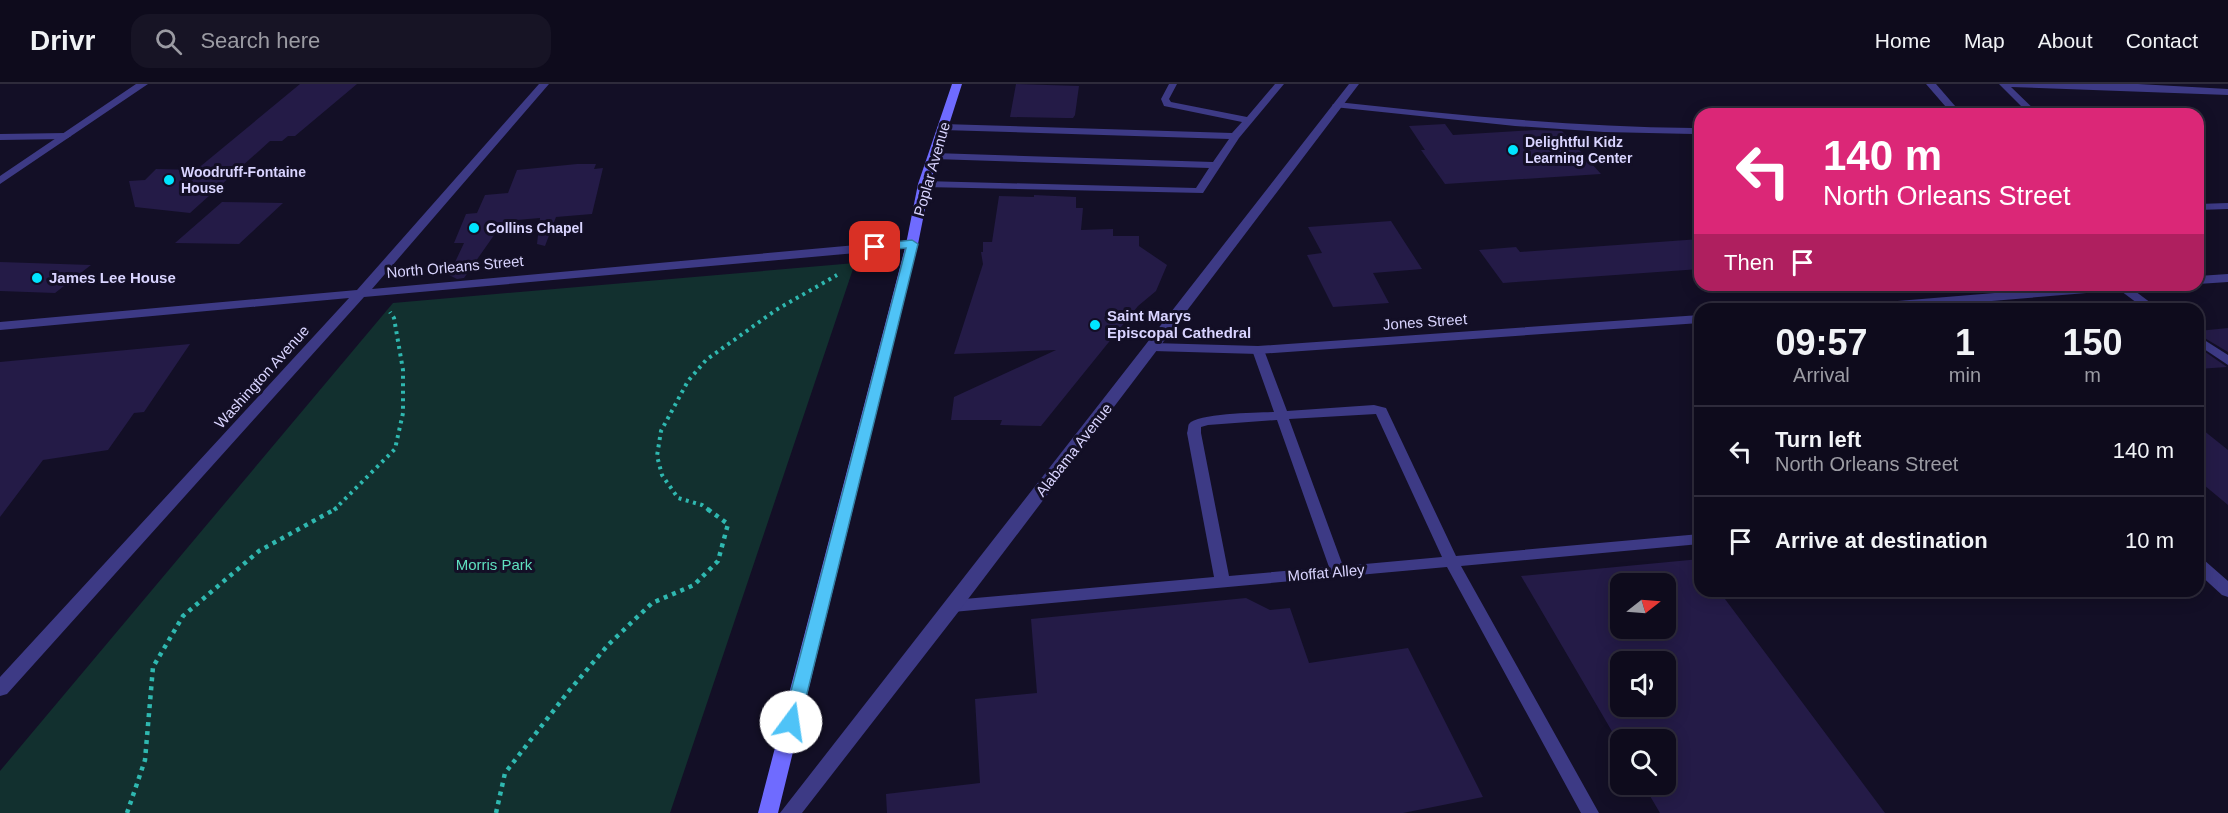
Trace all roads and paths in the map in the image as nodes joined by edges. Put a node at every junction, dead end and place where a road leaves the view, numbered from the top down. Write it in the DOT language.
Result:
graph roads {
  1 [pos="143,84"];
  2 [pos="544,84"];
  3 [pos="957,84"];
  4 [pos="1173,84"];
  5 [pos="1280,84"];
  6 [pos="1354,84"];
  7 [pos="1931,84"];
  8 [pos="2005,84"];
  9 [pos="2134,86"];
  10 [pos="2189,87"];
  11 [pos="2228,92"];
  12 [pos="1338,105"];
  13 [pos="1952,108"];
  14 [pos="2028,108"];
  15 [pos="1248,120"];
  16 [pos="943,127"];
  17 [pos="1693,131"];
  18 [pos="66,136"];
  19 [pos="1235,136"];
  20 [pos="0,137"];
  21 [pos="934,156"];
  22 [pos="1214,165"];
  23 [pos="0,181"];
  24 [pos="924,184"];
  25 [pos="2228,206"];
  26 [pos="2204,207"];
  27 [pos="912,244"];
  28 [pos="875,247"];
  29 [pos="2228,278"];
  30 [pos="2204,280"];
  31 [pos="400,288"];
  32 [pos="2070,291"];
  33 [pos="2128,291"];
  34 [pos="362,292"];
  35 [pos="1946,303"];
  36 [pos="2145,303"];
  37 [pos="1694,319"];
  38 [pos="0,326"];
  39 [pos="2204,344"];
  40 [pos="1153,347"];
  41 [pos="1258,350"];
  42 [pos="2228,361"];
  43 [pos="1282,416"];
  44 [pos="1694,540"];
  45 [pos="1451,561"];
  46 [pos="2204,569"];
  47 [pos="1338,572"];
  48 [pos="1223,582"];
  49 [pos="2228,591"];
  50 [pos="953,606"];
  51 [pos="0,689"];
  52 [pos="127,813"];
  53 [pos="496,813"];
  54 [pos="768,813"];
  55 [pos="790,813"];
  56 [pos="1590,813"];
  1 -- 18 [label="street"];
  2 -- 34 [label="street, Washington Avenue"];
  3 -- 16 [label="main road, Poplar Avenue"];
  4 -- 15 [label="lane"];
  5 -- 15 [label="lane"];
  6 -- 12 [label="street, Alabama Avenue"];
  7 -- 13 [label="street"];
  8 -- 9 [label="lane"];
  8 -- 14 [label="lane"];
  9 -- 10 [label="lane"];
  10 -- 11 [label="lane"];
  12 -- 17 [label="lane"];
  12 -- 40 [label="street, Alabama Avenue"];
  15 -- 19 [label="lane"];
  16 -- 19 [label="lane"];
  16 -- 21 [label="main road, Poplar Avenue"];
  18 -- 20 [label="lane"];
  18 -- 23 [label="street"];
  19 -- 22 [label="lane"];
  21 -- 22 [label="lane"];
  21 -- 24 [label="main road, Poplar Avenue"];
  22 -- 24 [label="lane"];
  24 -- 27 [label="main road, Poplar Avenue"];
  25 -- 26 [label="lane"];
  27 -- 28 [label="street, North Orleans Street"];
  27 -- 54 [label="main road, Poplar Avenue"];
  28 -- 31 [label="street, North Orleans Street"];
  28 -- 53 [label="path"];
  29 -- 30 [label="street"];
  31 -- 34 [label="street, North Orleans Street"];
  31 -- 52 [label="path"];
  32 -- 35 [label="street"];
  33 -- 36 [label="lane"];
  34 -- 38 [label="street, North Orleans Street"];
  34 -- 51 [label="street, Washington Avenue"];
  37 -- 41 [label="street, Jones Street"];
  39 -- 42 [label="lane"];
  40 -- 41 [label="street, Jones Street"];
  40 -- 50 [label="street, Alabama Avenue"];
  41 -- 43 [label="lane"];
  43 -- 45 [label="lane"];
  43 -- 47 [label="lane"];
  43 -- 48 [label="lane"];
  44 -- 45 [label="lane, Moffat Alley"];
  45 -- 47 [label="lane, Moffat Alley"];
  45 -- 56 [label="lane"];
  46 -- 49 [label="street"];
  47 -- 48 [label="lane, Moffat Alley"];
  48 -- 50 [label="lane, Moffat Alley"];
  50 -- 55 [label="street, Alabama Avenue"];
}
